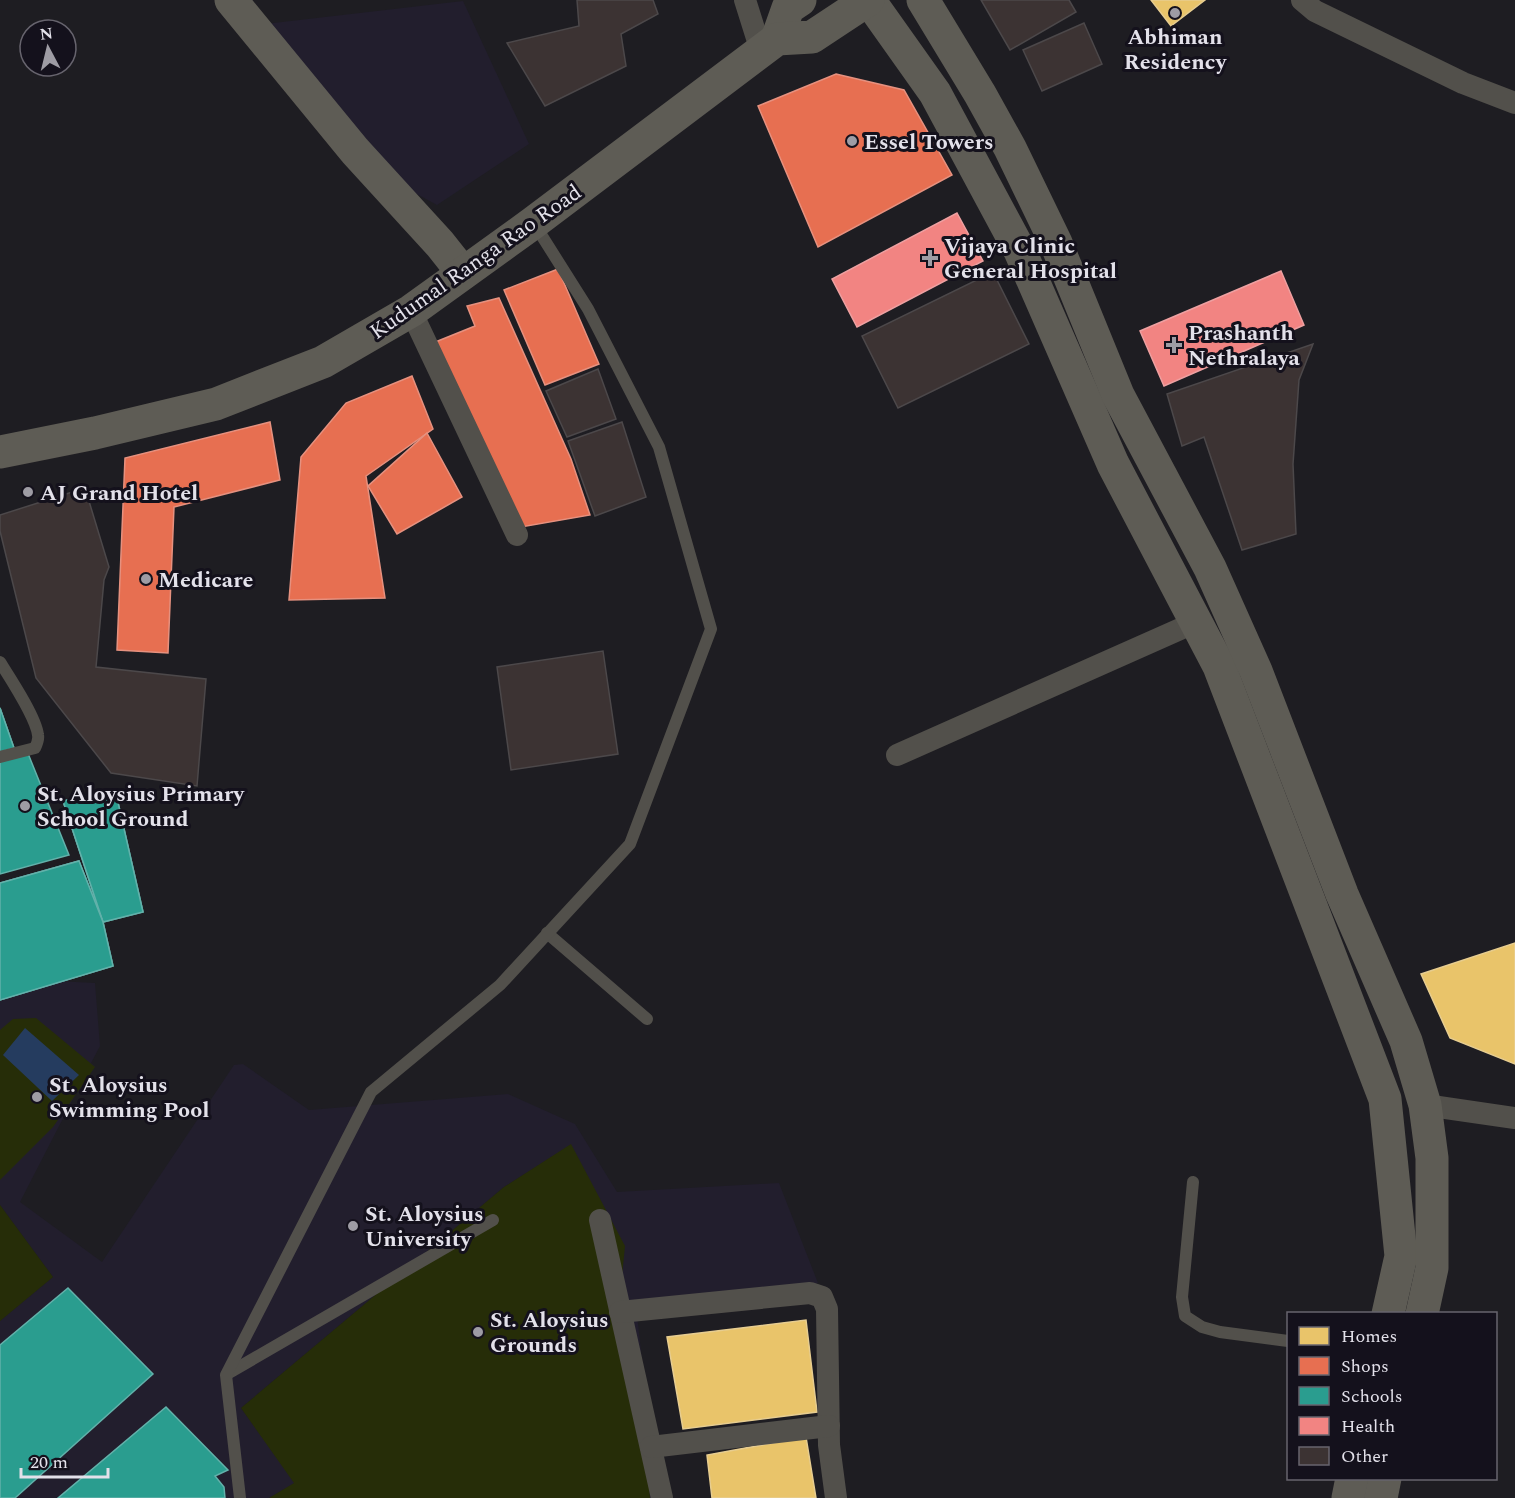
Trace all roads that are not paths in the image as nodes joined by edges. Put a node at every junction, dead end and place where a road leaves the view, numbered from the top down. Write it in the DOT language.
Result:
graph roads {
  1 [pos="231,0"];
  2 [pos="745,0"];
  3 [pos="868,0"];
  4 [pos="923,0"];
  5 [pos="1302,0"];
  6 [pos="794,4"];
  7 [pos="769,45"];
  8 [pos="1515,103"];
  9 [pos="533,223"];
  10 [pos="463,273"];
  11 [pos="411,310"];
  12 [pos="0,452"];
  13 [pos="516,535"];
  14 [pos="1196,622"];
  15 [pos="0,662"];
  16 [pos="897,755"];
  17 [pos="0,757"];
  18 [pos="547,933"];
  19 [pos="647,1019"];
  20 [pos="1425,1105"];
  21 [pos="1515,1118"];
  22 [pos="1193,1182"];
  23 [pos="493,1220"];
  24 [pos="600,1220"];
  25 [pos="620,1311"];
  26 [pos="1388,1312"];
  27 [pos="1422,1312"];
  28 [pos="1287,1341"];
  29 [pos="226,1375"];
  30 [pos="829,1426"];
  31 [pos="651,1447"];
  32 [pos="1352,1480"];
  33 [pos="1385,1480"];
  34 [pos="240,1498"];
  35 [pos="662,1498"];
  36 [pos="836,1498"];
  37 [pos="1348,1498"];
  38 [pos="1381,1498"];
  1 -- 10 [label="main road"];
  2 -- 7 [label="street"];
  3 -- 7 [label="main road"];
  3 -- 14 [label="main road"];
  4 -- 20 [label="main road"];
  5 -- 8 [label="street"];
  6 -- 7 [label="main road"];
  7 -- 9 [label="main road, Kudumal Ranga Rao Road"];
  9 -- 10 [label="main road, Kudumal Ranga Rao Road"];
  9 -- 18 [label="lane"];
  10 -- 11 [label="main road, Kudumal Ranga Rao Road"];
  11 -- 12 [label="main road, Kudumal Ranga Rao Road"];
  11 -- 13 [label="street"];
  14 -- 16 [label="street"];
  14 -- 26 [label="main road"];
  15 -- 17 [label="lane"];
  18 -- 19 [label="lane"];
  18 -- 29 [label="lane"];
  20 -- 21 [label="street"];
  20 -- 27 [label="main road"];
  22 -- 28 [label="lane"];
  23 -- 29 [label="lane"];
  24 -- 25 [label="street"];
  25 -- 30 [label="street"];
  25 -- 31 [label="street"];
  29 -- 34 [label="lane"];
  30 -- 31 [label="street"];
  30 -- 36 [label="street"];
  31 -- 35 [label="street"];
  32 -- 37 [label="main road"];
  33 -- 38 [label="main road"];
}
